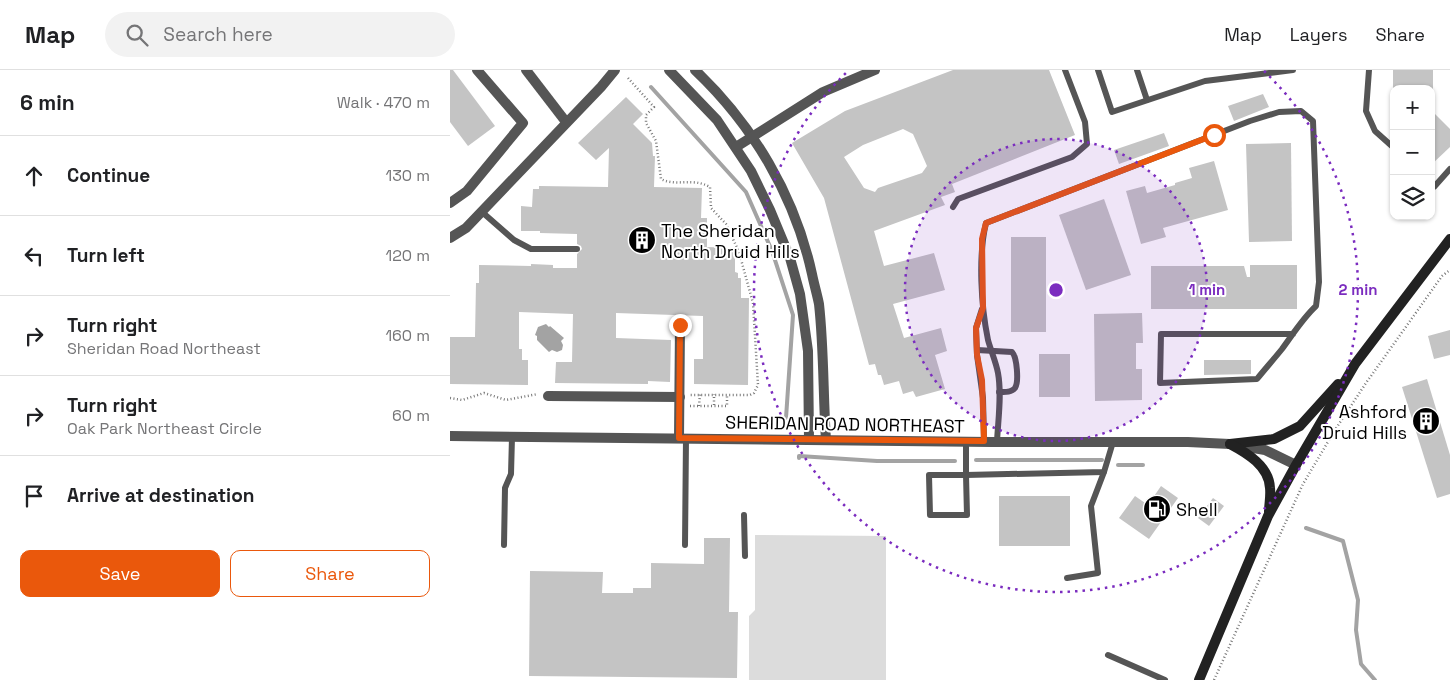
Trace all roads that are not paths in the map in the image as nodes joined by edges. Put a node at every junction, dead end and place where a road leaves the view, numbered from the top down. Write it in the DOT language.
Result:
graph roads {
  1 [pos="477,70"];
  2 [pos="526,70"];
  3 [pos="614,70"];
  4 [pos="669,70"];
  5 [pos="695,70"];
  6 [pos="875,70"];
  7 [pos="1065,70"];
  8 [pos="1098,70"];
  9 [pos="1137,70"];
  10 [pos="1293,70"];
  11 [pos="1369,70"];
  12 [pos="1147,100"];
  13 [pos="566,122"];
  14 [pos="751,137"];
  15 [pos="1390,144"];
  16 [pos="736,147"];
  17 [pos="1450,169"];
  18 [pos="1435,185"];
  19 [pos="450,204"];
  20 [pos="953,207"];
  21 [pos="482,212"];
  22 [pos="450,238"];
  23 [pos="1448,244"];
  24 [pos="577,249"];
  25 [pos="983,308"];
  26 [pos="680,325"];
  27 [pos="1293,334"];
  28 [pos="977,350"];
  29 [pos="991,350"];
  30 [pos="1355,364"];
  31 [pos="999,392"];
  32 [pos="548,396"];
  33 [pos="680,397"];
  34 [pos="450,436"];
  35 [pos="512,437"];
  36 [pos="683,438"];
  37 [pos="809,440"];
  38 [pos="826,440"];
  39 [pos="966,441"];
  40 [pos="984,441"];
  41 [pos="997,442"];
  42 [pos="1113,442"];
  43 [pos="1230,444"];
  44 [pos="1296,465"];
  45 [pos="1104,472"];
  46 [pos="966,475"];
  47 [pos="744,515"];
  48 [pos="1268,516"];
  49 [pos="504,545"];
  50 [pos="685,545"];
  51 [pos="745,556"];
  52 [pos="1067,578"];
  53 [pos="1108,655"];
  54 [pos="1164,680"];
  55 [pos="1199,680"];
  1 -- 19 [label="street"];
  2 -- 13 [label="street"];
  3 -- 13 [label="street"];
  4 -- 16 [label="street"];
  5 -- 14 [label="street"];
  6 -- 14 [label="street"];
  7 -- 20 [label="lane"];
  8 -- 12 [label="lane"];
  9 -- 12 [label="lane"];
  10 -- 12 [label="lane"];
  11 -- 15 [label="lane"];
  13 -- 21 [label="street"];
  14 -- 16 [label="street"];
  14 -- 38 [label="street"];
  16 -- 37 [label="street"];
  17 -- 18 [label="lane"];
  21 -- 22 [label="street"];
  21 -- 24 [label="lane"];
  23 -- 30 [label="main road"];
  25 -- 27 [label="lane"];
  25 -- 28 [label="lane"];
  25 -- 29 [label="lane"];
  26 -- 33 [label="street"];
  27 -- 27 [label="lane"];
  28 -- 29 [label="lane"];
  28 -- 40 [label="lane"];
  29 -- 31 [label="lane"];
  29 -- 31 [label="lane"];
  30 -- 43 [label="main road"];
  30 -- 44 [label="main road"];
  31 -- 41 [label="lane"];
  32 -- 33 [label="street"];
  33 -- 36 [label="street"];
  34 -- 35 [label="street, SHERIDAN ROAD NORTHEAST"];
  35 -- 36 [label="street, SHERIDAN ROAD NORTHEAST"];
  35 -- 49 [label="lane"];
  36 -- 37 [label="street, SHERIDAN ROAD NORTHEAST"];
  36 -- 50 [label="lane"];
  37 -- 38 [label="street, SHERIDAN ROAD NORTHEAST"];
  38 -- 39 [label="street, SHERIDAN ROAD NORTHEAST"];
  39 -- 40 [label="street, SHERIDAN ROAD NORTHEAST"];
  39 -- 46 [label="lane"];
  40 -- 41 [label="street, SHERIDAN ROAD NORTHEAST"];
  41 -- 42 [label="street, SHERIDAN ROAD NORTHEAST"];
  42 -- 43 [label="street, SHERIDAN ROAD NORTHEAST"];
  42 -- 45 [label="lane"];
  43 -- 44 [label="street, SHERIDAN ROAD NORTHEAST"];
  43 -- 48 [label="main road"];
  44 -- 48 [label="main road"];
  45 -- 46 [label="lane"];
  45 -- 52 [label="lane"];
  46 -- 46 [label="lane"];
  47 -- 51 [label="lane"];
  48 -- 55 [label="main road"];
  53 -- 54 [label="lane"];
}
